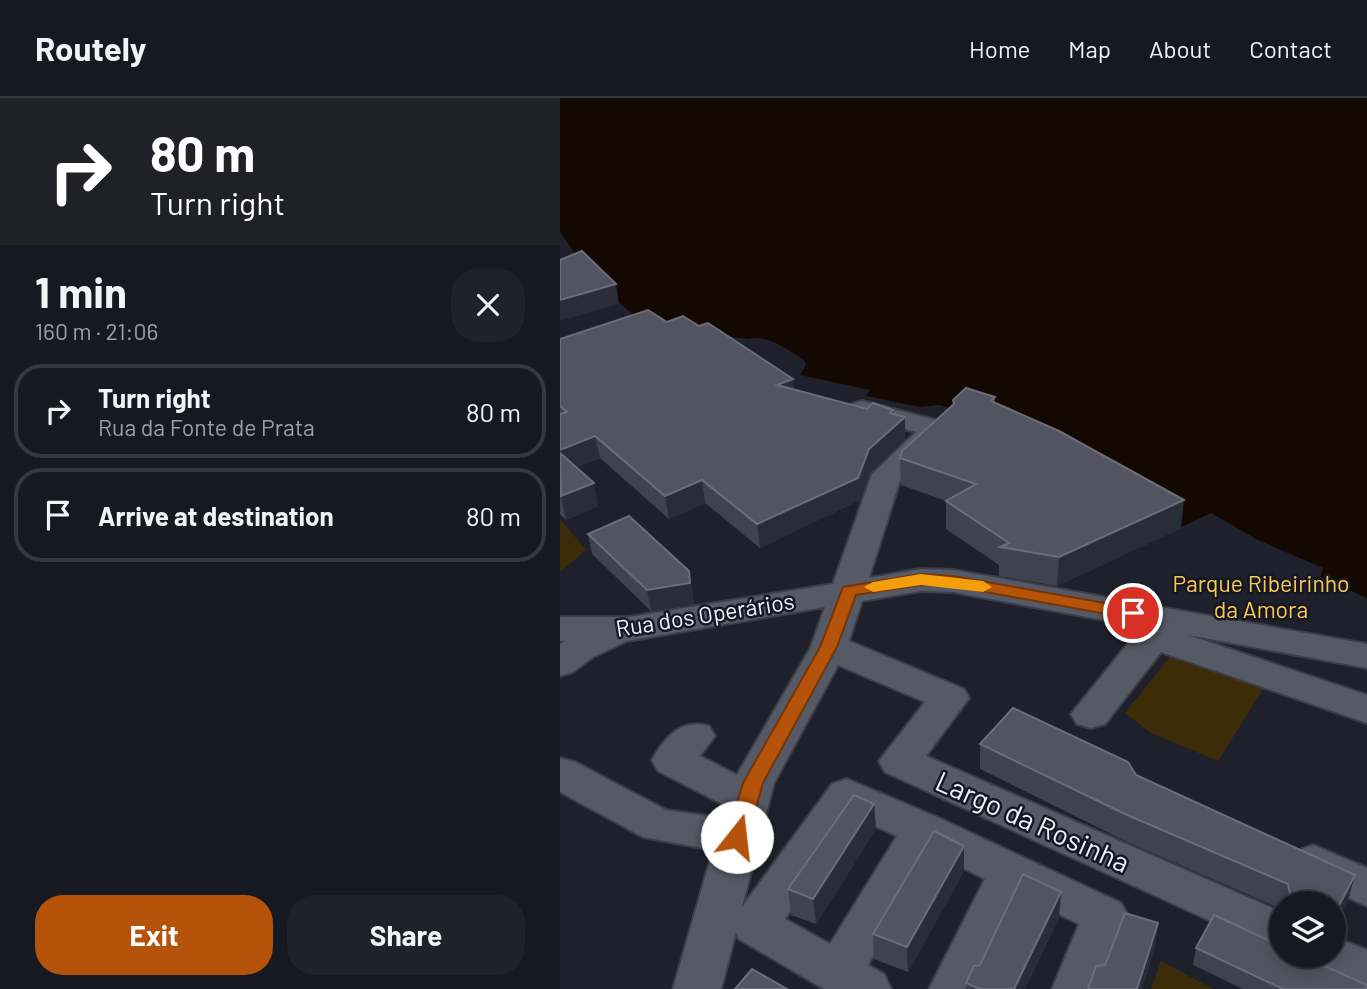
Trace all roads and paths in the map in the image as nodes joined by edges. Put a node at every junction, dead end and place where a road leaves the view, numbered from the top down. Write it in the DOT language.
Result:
graph roads {
  1 [pos="838,405"];
  2 [pos="849,591"];
  3 [pos="1144,625"];
  4 [pos="560,629"];
  5 [pos="629,629"];
  6 [pos="829,647"];
  7 [pos="1367,656"];
  8 [pos="560,663"];
  9 [pos="1367,709"];
  10 [pos="1091,714"];
  11 [pos="695,736"];
  12 [pos="560,773"];
  13 [pos="743,818"];
  14 [pos="924,830"];
  15 [pos="1282,849"];
  16 [pos="1011,871"];
  17 [pos="1367,888"];
  18 [pos="1269,928"];
  19 [pos="1346,963"];
  20 [pos="1367,972"];
  21 [pos="853,981"];
  22 [pos="697,989"];
  23 [pos="953,989"];
  24 [pos="1076,989"];
  1 -- 2 [label="street"];
  2 -- 3 [label="street, Rua dos Operários"];
  2 -- 5 [label="street, Rua dos Operários"];
  2 -- 6 [label="street"];
  3 -- 7 [label="street"];
  3 -- 9 [label="street"];
  3 -- 10 [label="street"];
  4 -- 5 [label="street, Rua dos Operários"];
  5 -- 8 [label="street"];
  6 -- 13 [label="street"];
  6 -- 18 [label="street, Largo da Rosinha"];
  11 -- 13 [label="street"];
  12 -- 13 [label="street"];
  13 -- 22 [label="street"];
  14 -- 16 [label="street"];
  14 -- 21 [label="street"];
  14 -- 21 [label="street"];
  15 -- 17 [label="street"];
  16 -- 23 [label="street"];
  16 -- 24 [label="street"];
  19 -- 20 [label="street"];
}
